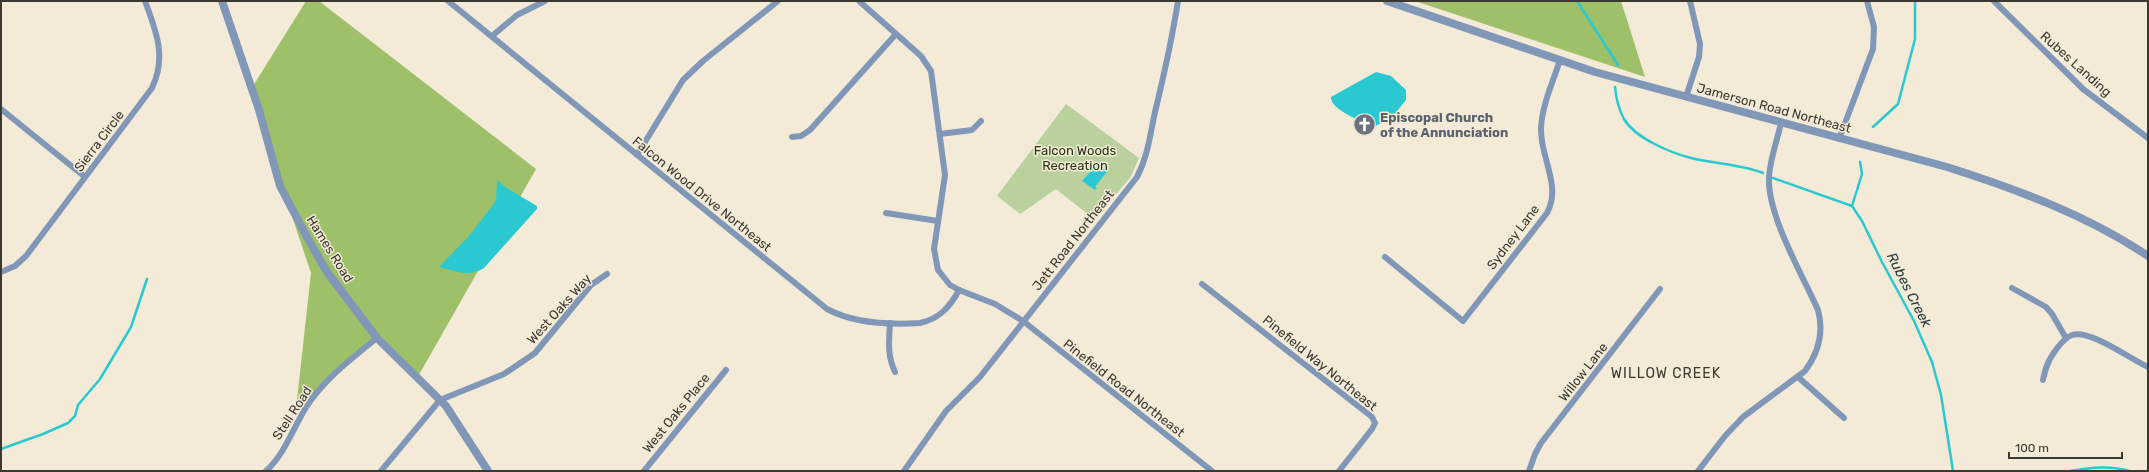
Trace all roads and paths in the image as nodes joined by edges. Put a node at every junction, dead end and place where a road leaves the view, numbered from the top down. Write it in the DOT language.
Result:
graph roads {
  1 [pos="145,1"];
  2 [pos="222,1"];
  3 [pos="448,1"];
  4 [pos="546,1"];
  5 [pos="778,1"];
  6 [pos="859,1"];
  7 [pos="1178,1"];
  8 [pos="1387,1"];
  9 [pos="1690,1"];
  10 [pos="1867,1"];
  11 [pos="1994,1"];
  12 [pos="896,34"];
  13 [pos="492,36"];
  14 [pos="1560,60"];
  15 [pos="1686,97"];
  16 [pos="1,109"];
  17 [pos="981,121"];
  18 [pos="1781,123"];
  19 [pos="940,134"];
  20 [pos="792,136"];
  21 [pos="2148,138"];
  22 [pos="1839,139"];
  23 [pos="637,155"];
  24 [pos="86,177"];
  25 [pos="886,213"];
  26 [pos="938,221"];
  27 [pos="2147,253"];
  28 [pos="1385,257"];
  29 [pos="1,272"];
  30 [pos="607,274"];
  31 [pos="1202,284"];
  32 [pos="2012,288"];
  33 [pos="1660,289"];
  34 [pos="959,290"];
  35 [pos="1023,321"];
  36 [pos="890,323"];
  37 [pos="377,338"];
  38 [pos="2066,338"];
  39 [pos="2148,367"];
  40 [pos="726,370"];
  41 [pos="895,372"];
  42 [pos="1798,377"];
  43 [pos="2043,380"];
  44 [pos="440,400"];
  45 [pos="1844,418"];
  46 [pos="266,471"];
  47 [pos="381,471"];
  48 [pos="488,471"];
  49 [pos="644,471"];
  50 [pos="904,471"];
  51 [pos="1212,471"];
  52 [pos="1339,471"];
  53 [pos="1529,471"];
  54 [pos="1698,471"];
  1 -- 24 [label="street, Sierra Circle"];
  2 -- 37 [label="street, Hames Road"];
  3 -- 13 [label="street, Falcon Wood Drive Northeast"];
  4 -- 13 [label="street"];
  5 -- 23 [label="street"];
  6 -- 12 [label="street, Pinefield Road Northeast"];
  7 -- 35 [label="street, Jett Road Northeast"];
  8 -- 14 [label="street, Jamerson Road Northeast"];
  9 -- 15 [label="street"];
  10 -- 22 [label="street"];
  11 -- 21 [label="street, Rubes Landing"];
  12 -- 19 [label="street, Pinefield Road Northeast"];
  12 -- 20 [label="street"];
  13 -- 23 [label="street, Falcon Wood Drive Northeast"];
  14 -- 15 [label="street, Jamerson Road Northeast"];
  14 -- 28 [label="street, Sydney Lane"];
  15 -- 18 [label="street, Jamerson Road Northeast"];
  16 -- 24 [label="street"];
  17 -- 19 [label="street"];
  18 -- 22 [label="street, Jamerson Road Northeast"];
  18 -- 42 [label="street"];
  19 -- 26 [label="street, Pinefield Road Northeast"];
  22 -- 27 [label="street, Jamerson Road Northeast"];
  23 -- 36 [label="street, Falcon Wood Drive Northeast"];
  24 -- 29 [label="street, Sierra Circle"];
  25 -- 26 [label="street"];
  26 -- 34 [label="street, Pinefield Road Northeast"];
  30 -- 44 [label="street, West Oaks Way"];
  31 -- 52 [label="street, Pinefield Way Northeast"];
  32 -- 38 [label="street"];
  33 -- 53 [label="street, Willow Lane"];
  34 -- 35 [label="street, Pinefield Road Northeast"];
  34 -- 36 [label="street, Falcon Wood Drive Northeast"];
  35 -- 50 [label="street, Jett Road Northeast"];
  35 -- 51 [label="street, Pinefield Road Northeast"];
  36 -- 41 [label="street"];
  37 -- 44 [label="street, Hames Road"];
  37 -- 46 [label="street, Stell Road"];
  38 -- 39 [label="street"];
  38 -- 43 [label="street"];
  40 -- 49 [label="street, West Oaks Place"];
  42 -- 45 [label="street"];
  42 -- 54 [label="street"];
  44 -- 47 [label="street"];
  44 -- 48 [label="street, Hames Road"];
}
